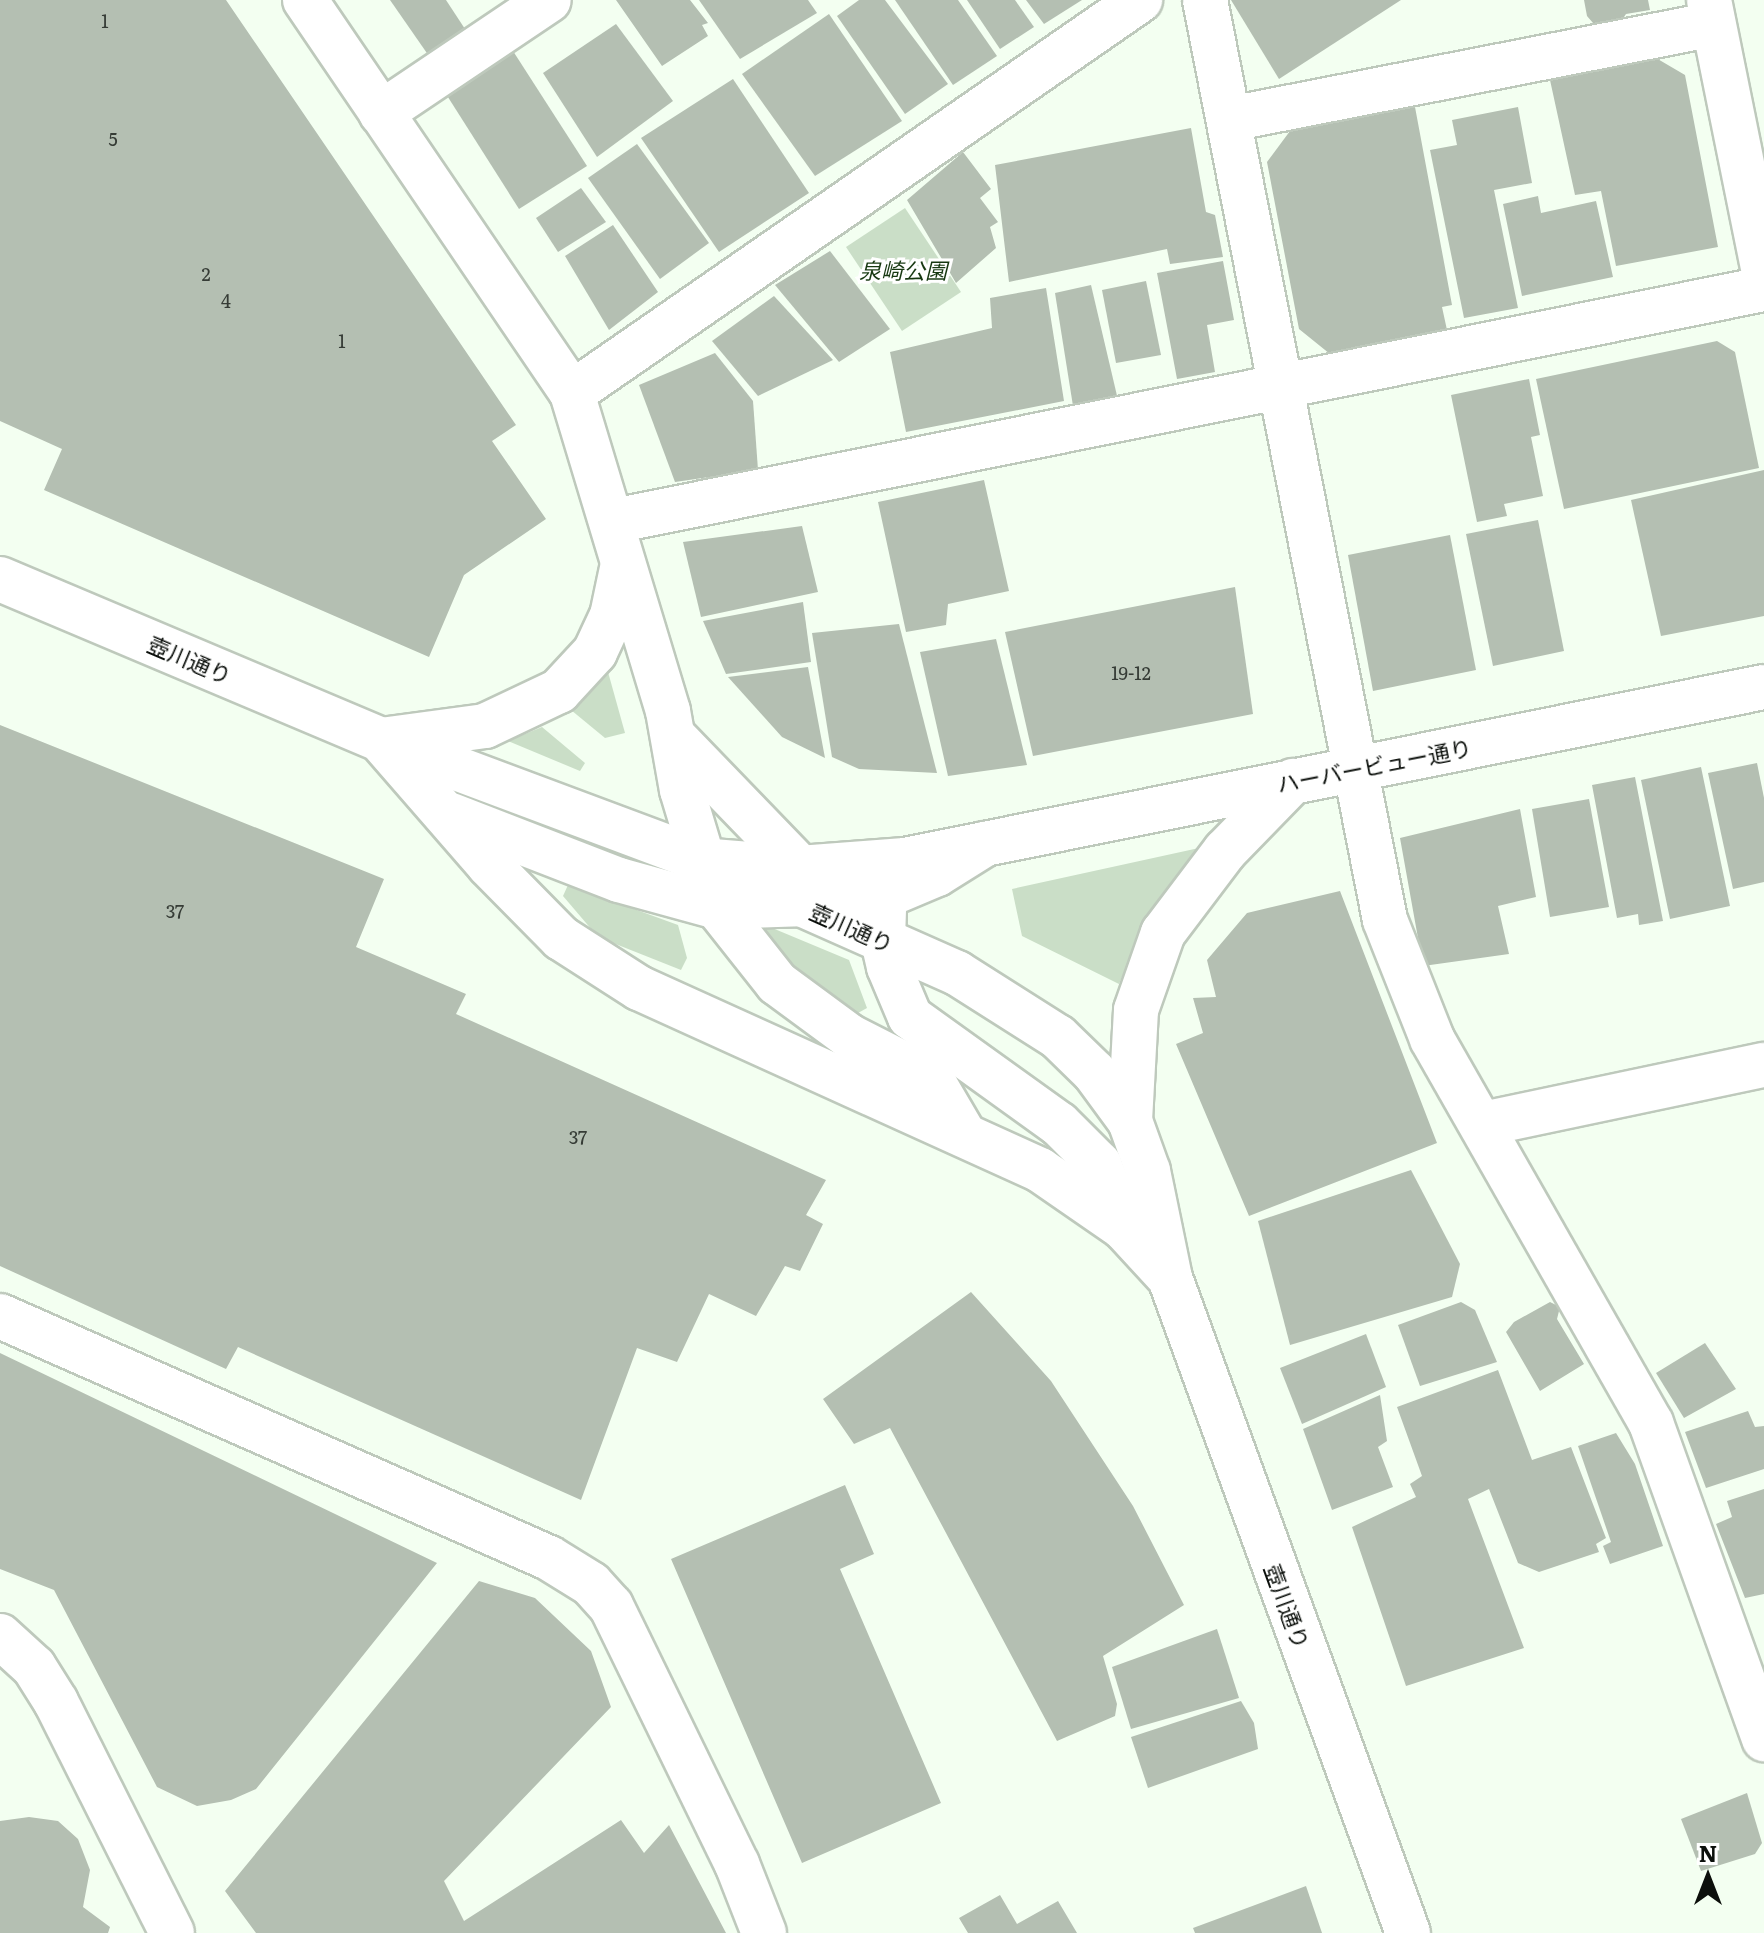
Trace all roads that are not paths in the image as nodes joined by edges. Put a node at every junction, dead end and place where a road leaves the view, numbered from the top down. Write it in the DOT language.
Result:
graph roads {
  1 [pos="305,0"];
  2 [pos="549,0"];
  3 [pos="1140,0"];
  4 [pos="1205,0"];
  5 [pos="1711,12"];
  6 [pos="381,113"];
  7 [pos="1230,119"];
  8 [pos="1764,273"];
  9 [pos="1764,289"];
  10 [pos="1281,389"];
  11 [pos="572,393"];
  12 [pos="619,541"];
  13 [pos="0,579"];
  14 [pos="1764,687"];
  15 [pos="675,738"];
  16 [pos="381,740"];
  17 [pos="1355,769"];
  18 [pos="1293,781"];
  19 [pos="449,814"];
  20 [pos="702,860"];
  21 [pos="895,878"];
  22 [pos="813,892"];
  23 [pos="717,907"];
  24 [pos="883,941"];
  25 [pos="1764,1065"];
  26 [pos="1130,1121"];
  27 [pos="1483,1124"];
  28 [pos="962,1131"];
  29 [pos="1124,1228"];
  30 [pos="1170,1278"];
  31 [pos="0,1316"];
  32 [pos="0,1636"];
  33 [pos="1764,1739"];
  34 [pos="172,1933"];
  35 [pos="764,1933"];
  36 [pos="1408,1933"];
  1 -- 6 [label="main road"];
  2 -- 6 [label="main road"];
  3 -- 11 [label="main road"];
  4 -- 7 [label="main road"];
  5 -- 7 [label="main road"];
  5 -- 8 [label="main road"];
  6 -- 11 [label="main road"];
  7 -- 10 [label="main road"];
  9 -- 10 [label="main road"];
  10 -- 12 [label="main road"];
  10 -- 17 [label="main road"];
  11 -- 12 [label="main road"];
  12 -- 15 [label="main road"];
  12 -- 16 [label="main road"];
  13 -- 16 [label="main road, 壺川通り"];
  14 -- 17 [label="main road, ハーバービュー通り"];
  15 -- 20 [label="main road"];
  15 -- 22 [label="main road"];
  16 -- 19 [label="main road, 壺川通り"];
  16 -- 20 [label="main road, 壺川通り"];
  17 -- 18 [label="main road, ハーバービュー通り"];
  17 -- 27 [label="main road"];
  18 -- 21 [label="main road, ハーバービュー通り"];
  18 -- 26 [label="main road"];
  19 -- 23 [label="main road"];
  19 -- 28 [label="main road, 壺川通り"];
  20 -- 22 [label="main road, 壺川通り"];
  20 -- 23 [label="main road"];
  21 -- 22 [label="main road"];
  21 -- 24 [label="main road"];
  22 -- 23 [label="main road"];
  22 -- 24 [label="main road, 壺川通り"];
  23 -- 28 [label="main road"];
  24 -- 26 [label="main road, 壺川通り"];
  24 -- 29 [label="main road"];
  25 -- 27 [label="main road"];
  26 -- 30 [label="main road, 壺川通り"];
  27 -- 33 [label="main road"];
  28 -- 29 [label="main road, 壺川通り"];
  29 -- 30 [label="main road, 壺川通り"];
  30 -- 36 [label="main road, 壺川通り"];
  31 -- 35 [label="main road"];
  32 -- 34 [label="main road"];
}
